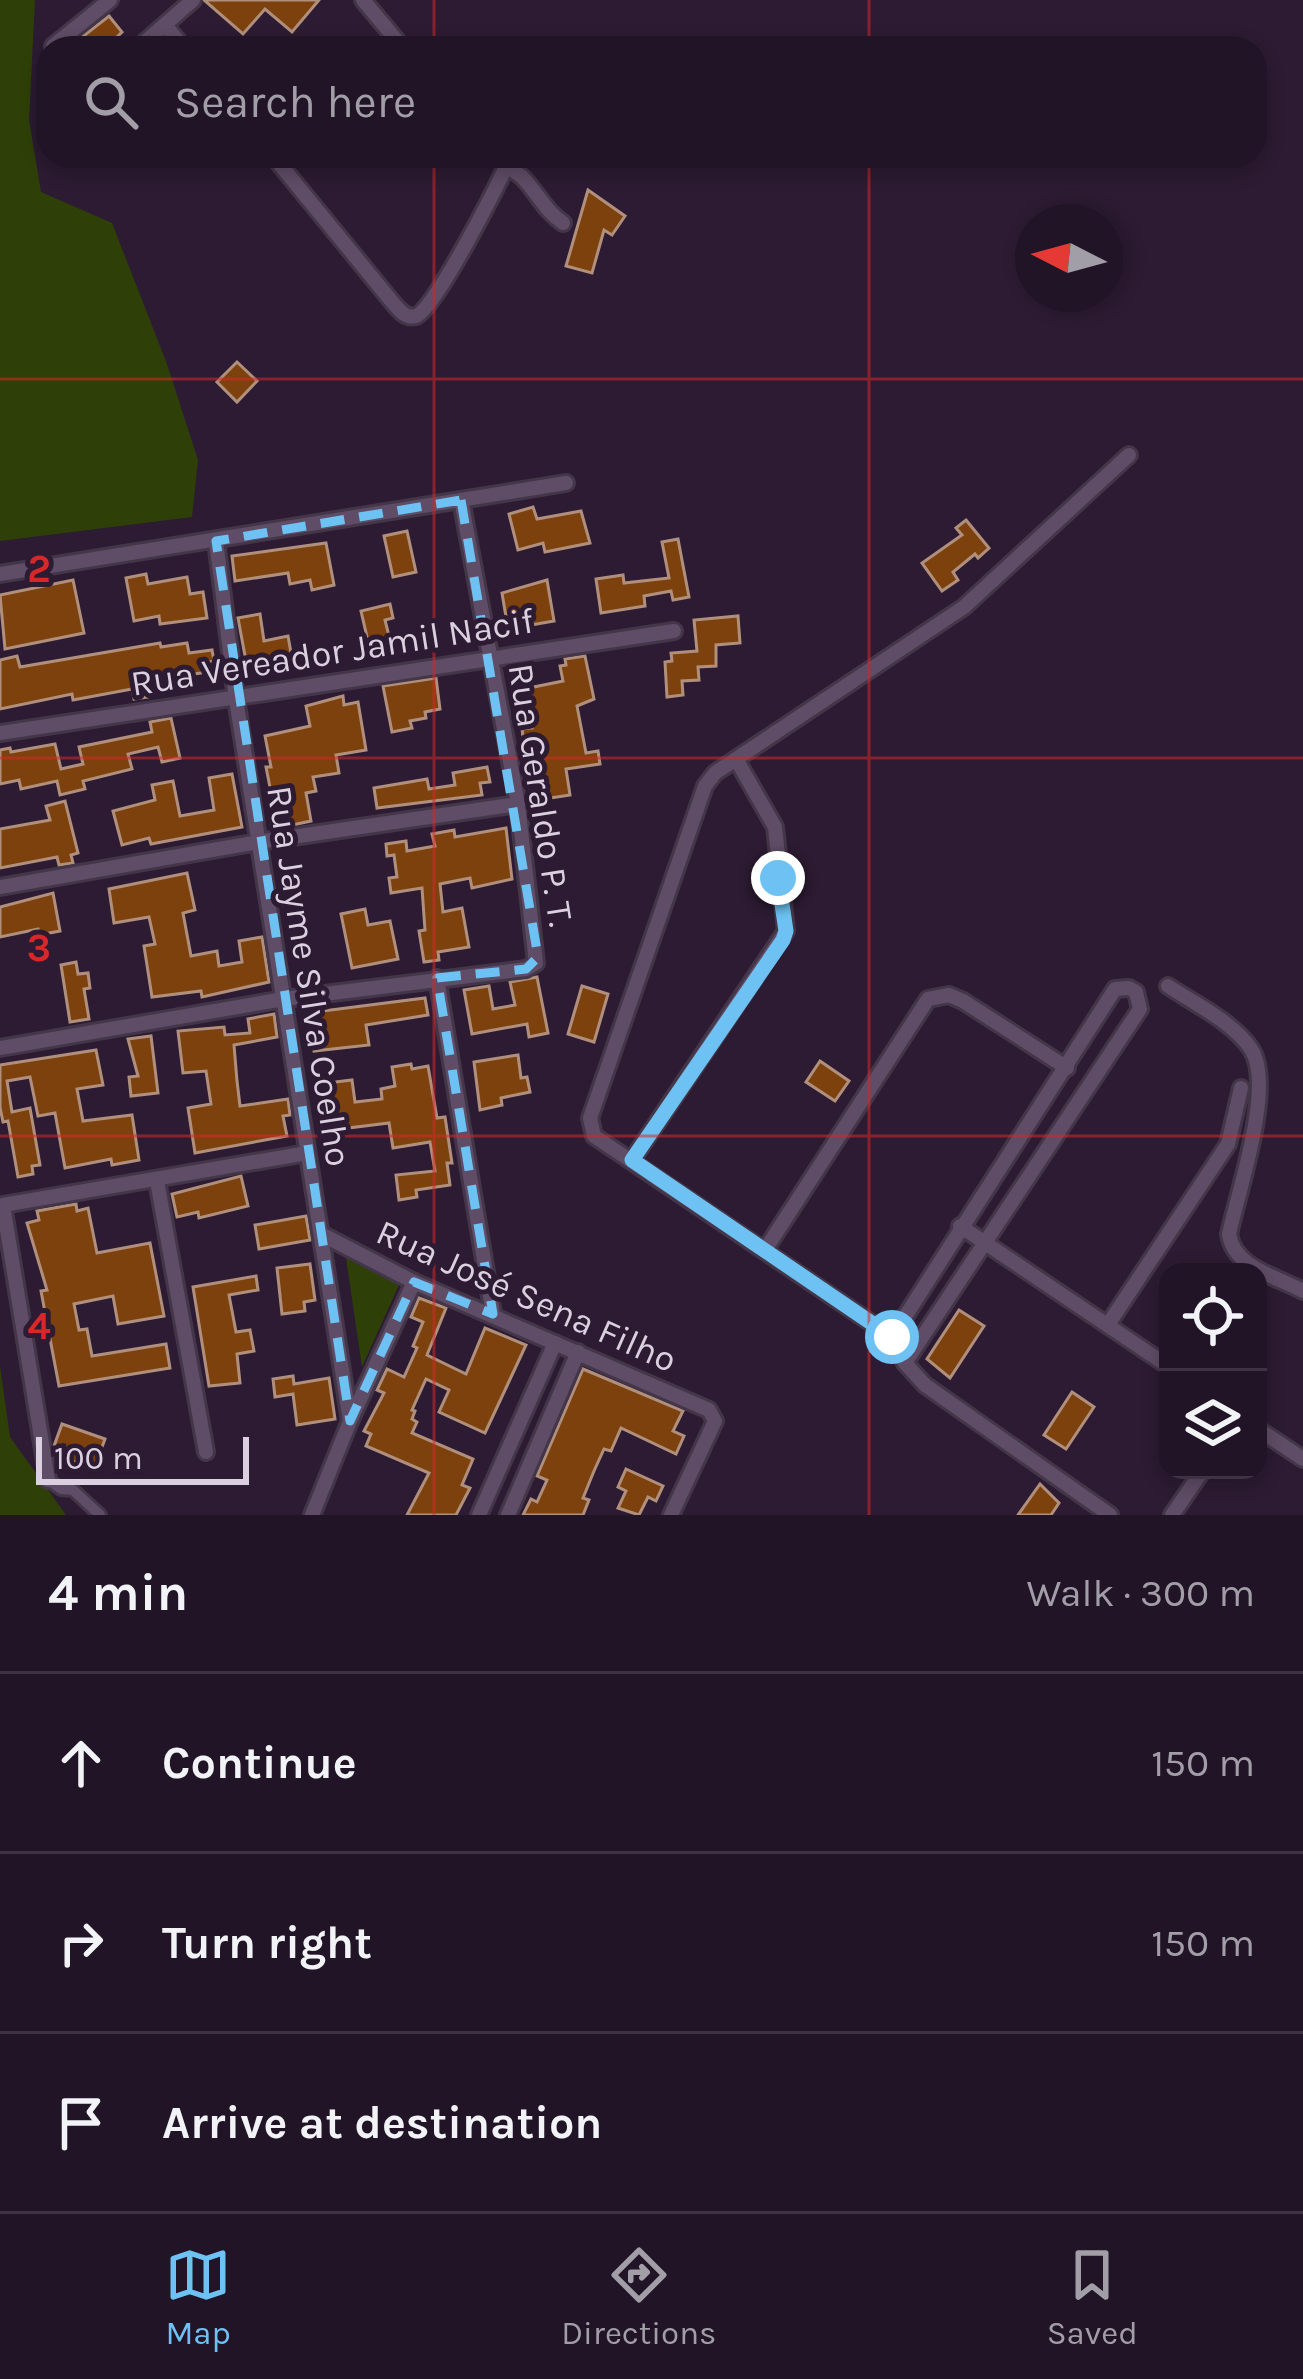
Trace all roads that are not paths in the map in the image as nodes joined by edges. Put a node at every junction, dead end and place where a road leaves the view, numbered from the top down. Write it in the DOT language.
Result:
graph roads {
  1 [pos="110,0"];
  2 [pos="363,0"];
  3 [pos="190,1"];
  4 [pos="165,25"];
  5 [pos="65,36"];
  6 [pos="152,36"];
  7 [pos="174,36"];
  8 [pos="393,36"];
  9 [pos="283,168"];
  10 [pos="501,168"];
  11 [pos="511,168"];
  12 [pos="563,223"];
  13 [pos="1129,455"];
  14 [pos="566,483"];
  15 [pos="461,500"];
  16 [pos="216,541"];
  17 [pos="0,574"];
  18 [pos="674,631"];
  19 [pos="489,656"];
  20 [pos="236,698"];
  21 [pos="0,733"];
  22 [pos="736,759"];
  23 [pos="518,804"];
  24 [pos="258,842"];
  25 [pos="0,886"];
  26 [pos="437,978"];
  27 [pos="1168,986"];
  28 [pos="284,999"];
  29 [pos="0,1048"];
  30 [pos="1067,1068"];
  31 [pos="1241,1088"];
  32 [pos="308,1153"];
  33 [pos="632,1160"];
  34 [pos="157,1181"];
  35 [pos="2,1205"];
  36 [pos="960,1226"];
  37 [pos="321,1234"];
  38 [pos="984,1241"];
  39 [pos="765,1250"];
  40 [pos="414,1282"];
  41 [pos="1303,1291"];
  42 [pos="494,1314"];
  43 [pos="1109,1323"];
  44 [pos="892,1337"];
  45 [pos="555,1342"];
  46 [pos="578,1352"];
  47 [pos="1159,1359"];
  48 [pos="905,1363"];
  49 [pos="350,1420"];
  50 [pos="1267,1436"];
  51 [pos="206,1452"];
  52 [pos="1303,1459"];
  53 [pos="1196,1479"];
  54 [pos="48,1480"];
  55 [pos="100,1515"];
  56 [pos="312,1515"];
  57 [pos="479,1515"];
  58 [pos="508,1515"];
  59 [pos="671,1515"];
  60 [pos="1110,1515"];
  61 [pos="1172,1515"];
  1 -- 5 [label="street"];
  2 -- 8 [label="street"];
  3 -- 4 [label="street"];
  4 -- 6 [label="street"];
  4 -- 7 [label="street"];
  9 -- 10 [label="street"];
  11 -- 12 [label="street"];
  13 -- 22 [label="street"];
  14 -- 15 [label="street"];
  15 -- 16 [label="street"];
  15 -- 19 [label="street, Rua Geraldo P. T."];
  16 -- 17 [label="street"];
  16 -- 20 [label="street, Rua Jayme Silva Coelho"];
  18 -- 19 [label="street, Rua Vereador Jamil Nacif"];
  19 -- 20 [label="street, Rua Vereador Jamil Nacif"];
  19 -- 23 [label="street, Rua Geraldo P. T."];
  20 -- 21 [label="street, Rua Vereador Jamil Nacif"];
  20 -- 24 [label="street, Rua Jayme Silva Coelho"];
  22 -- 33 [label="street"];
  22 -- 33 [label="street"];
  23 -- 24 [label="street"];
  23 -- 26 [label="street, Rua Geraldo P. T."];
  24 -- 25 [label="street"];
  24 -- 28 [label="street, Rua Jayme Silva Coelho"];
  26 -- 28 [label="street"];
  26 -- 42 [label="street"];
  27 -- 41 [label="street"];
  28 -- 29 [label="street"];
  28 -- 32 [label="street, Rua Jayme Silva Coelho"];
  30 -- 36 [label="street"];
  30 -- 38 [label="street"];
  30 -- 39 [label="street"];
  31 -- 43 [label="street"];
  32 -- 34 [label="street"];
  32 -- 37 [label="street, Rua Jayme Silva Coelho"];
  33 -- 39 [label="street"];
  34 -- 35 [label="street"];
  34 -- 51 [label="street"];
  35 -- 54 [label="street"];
  36 -- 38 [label="street"];
  36 -- 44 [label="street"];
  37 -- 40 [label="street, Rua José Sena Filho"];
  37 -- 49 [label="street, Rua Jayme Silva Coelho"];
  38 -- 43 [label="street"];
  38 -- 48 [label="street"];
  39 -- 44 [label="street"];
  40 -- 42 [label="street, Rua José Sena Filho"];
  40 -- 49 [label="street"];
  42 -- 45 [label="street, Rua José Sena Filho"];
  43 -- 47 [label="street"];
  44 -- 48 [label="street"];
  45 -- 46 [label="street, Rua José Sena Filho"];
  45 -- 57 [label="street"];
  46 -- 58 [label="street"];
  46 -- 59 [label="street, Rua José Sena Filho"];
  48 -- 60 [label="street"];
  49 -- 56 [label="street"];
  50 -- 52 [label="street"];
  53 -- 61 [label="street"];
  54 -- 55 [label="street"];
}
